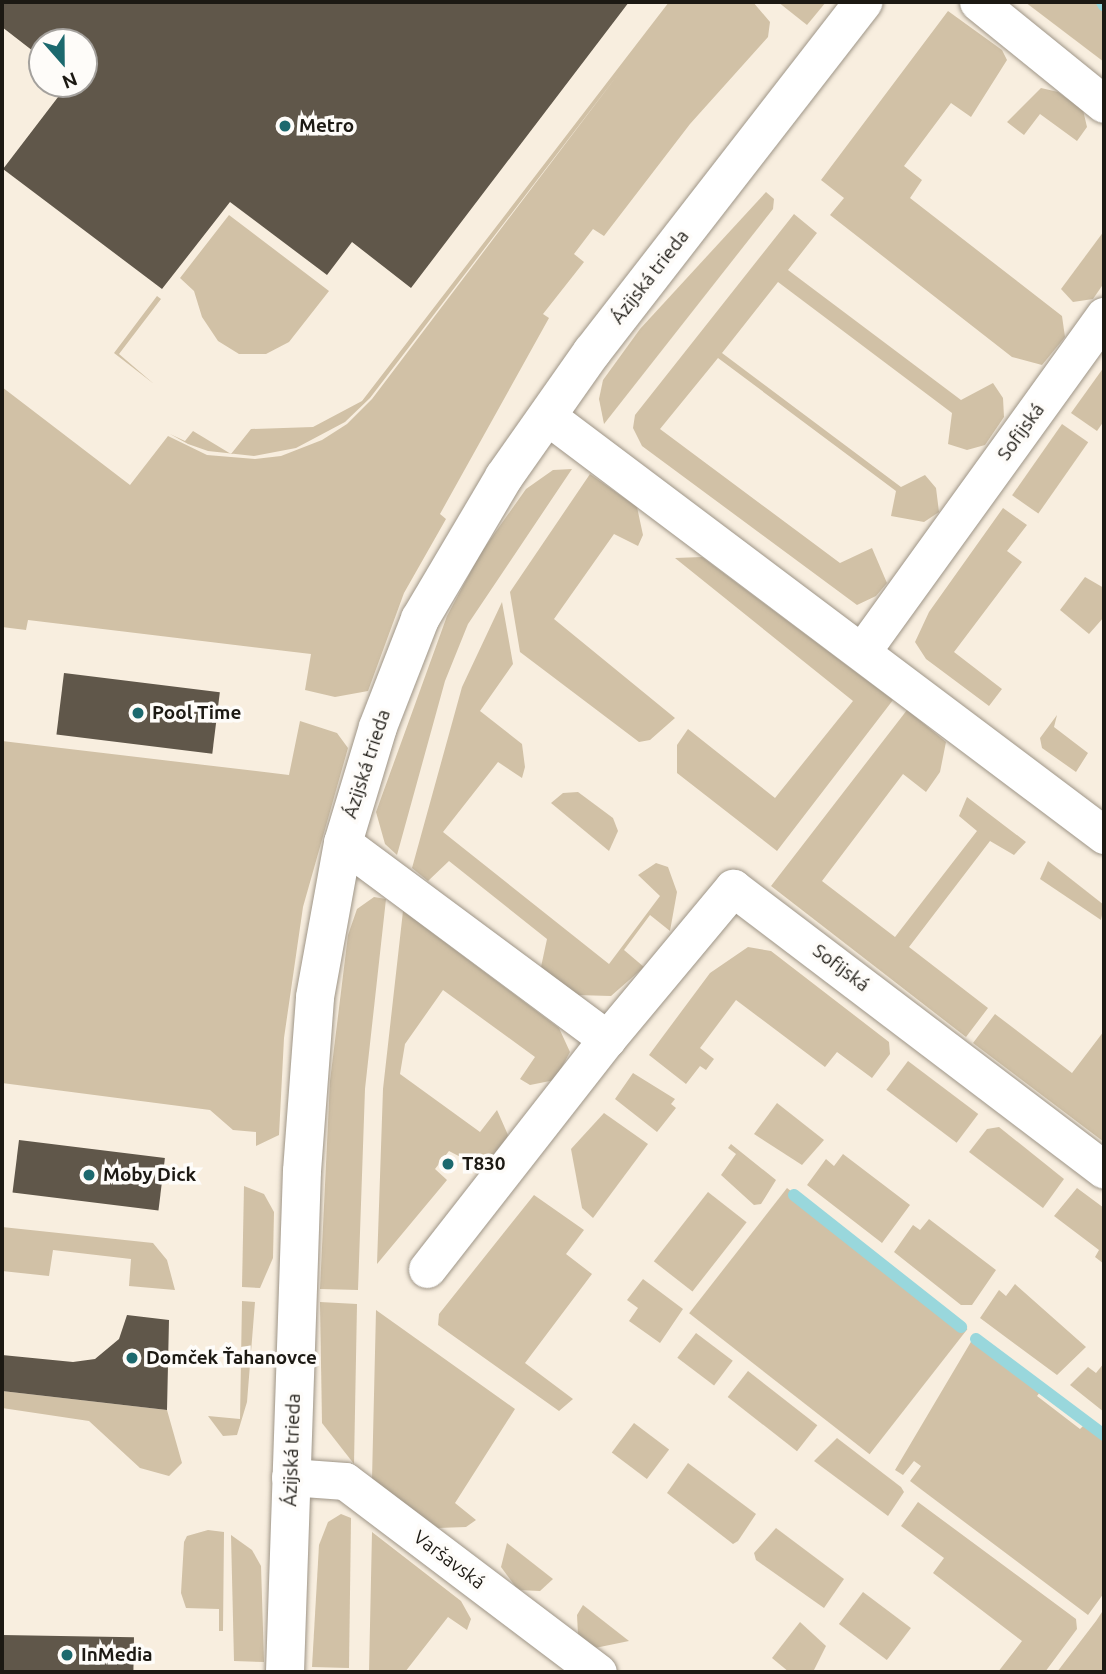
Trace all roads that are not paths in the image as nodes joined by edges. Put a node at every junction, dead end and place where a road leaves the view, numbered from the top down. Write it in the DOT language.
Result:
graph roads {
  1 [pos="863,2"];
  2 [pos="978,2"];
  3 [pos="1104,104"];
  4 [pos="1104,316"];
  5 [pos="547,416"];
  6 [pos="863,650"];
  7 [pos="1104,835"];
  8 [pos="343,843"];
  9 [pos="607,1039"];
  10 [pos="1104,1170"];
  11 [pos="428,1269"];
  12 [pos="290,1477"];
  13 [pos="285,1672"];
  14 [pos="598,1672"];
  1 -- 5 [label="street, Ázijská trieda"];
  2 -- 3 [label="street"];
  4 -- 6 [label="street, Sofijská"];
  5 -- 6 [label="street"];
  5 -- 8 [label="street, Ázijská trieda"];
  6 -- 7 [label="street"];
  8 -- 9 [label="street"];
  8 -- 12 [label="street, Ázijská trieda"];
  9 -- 10 [label="street, Sofijská"];
  9 -- 11 [label="street, Sofijská"];
  12 -- 13 [label="street, Ázijská trieda"];
  12 -- 14 [label="street, Varšavská"];
}
